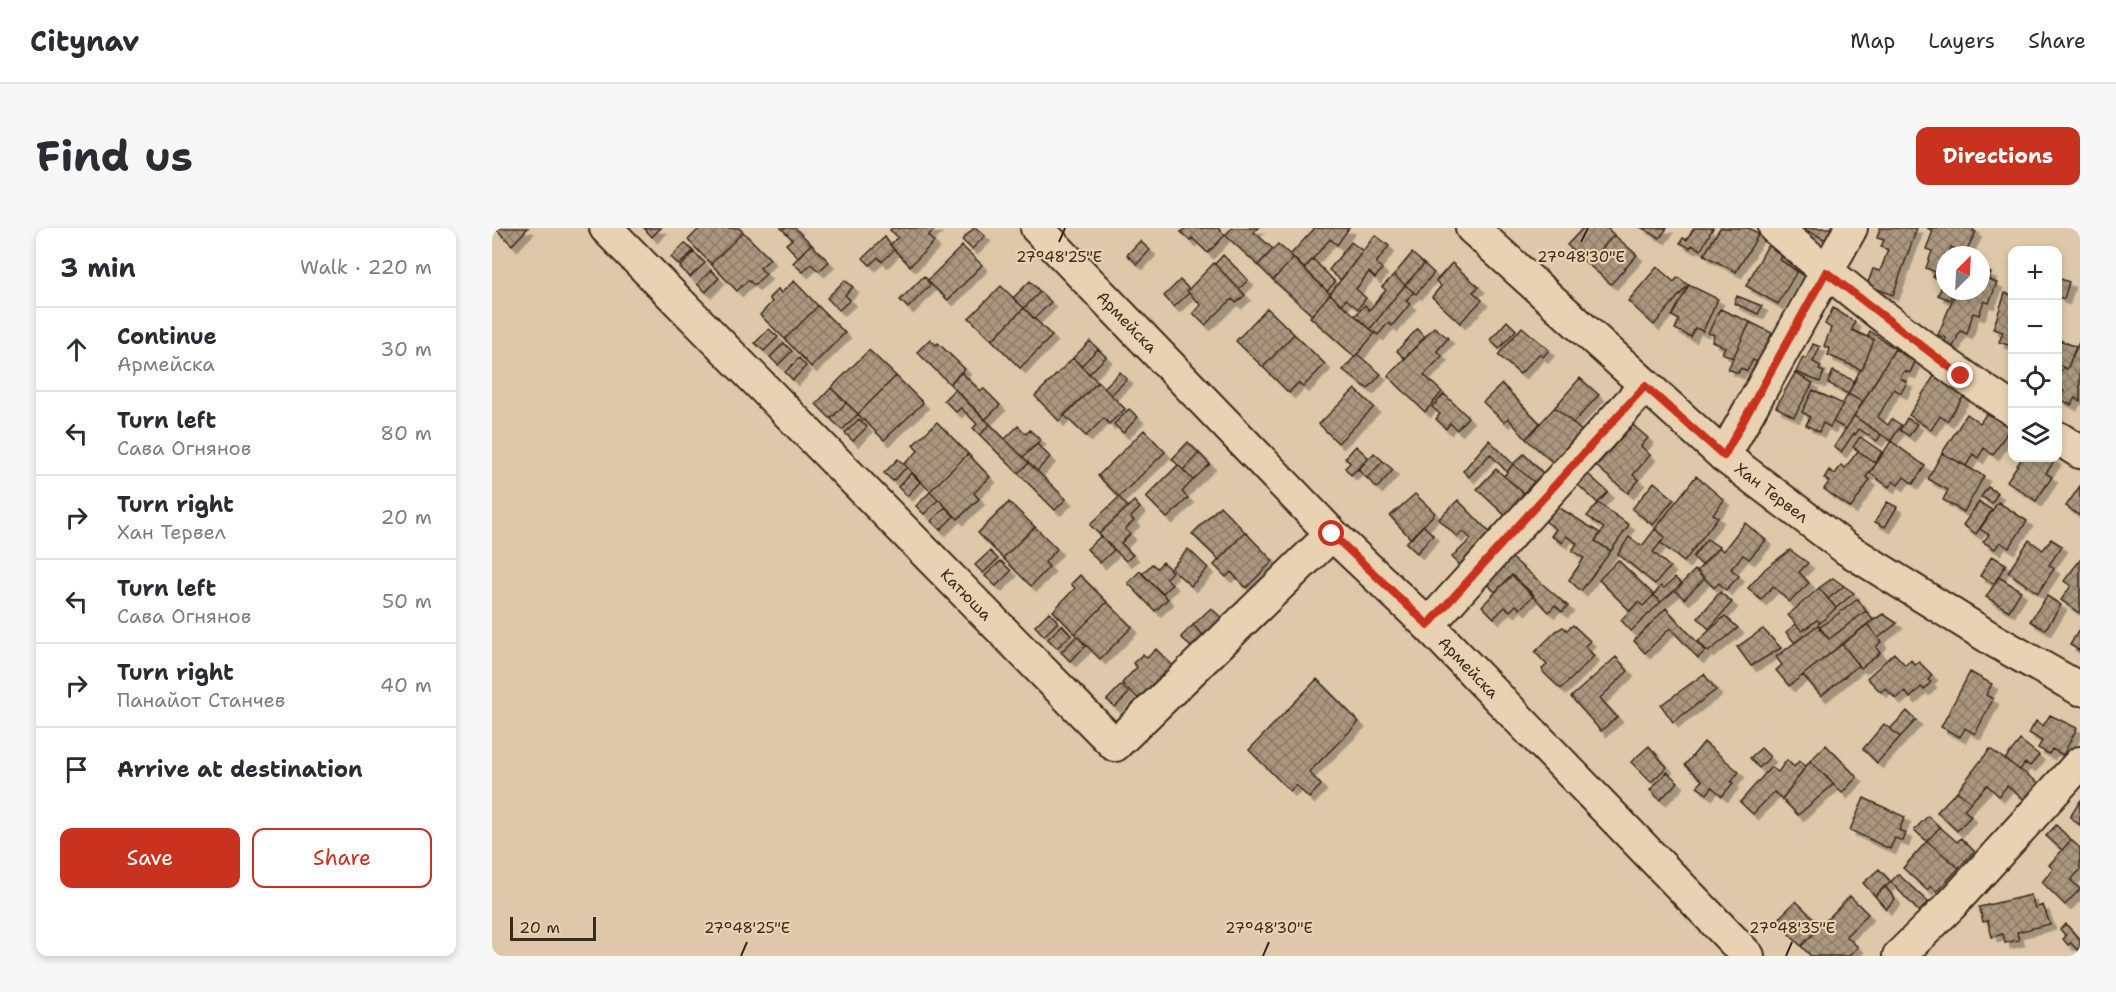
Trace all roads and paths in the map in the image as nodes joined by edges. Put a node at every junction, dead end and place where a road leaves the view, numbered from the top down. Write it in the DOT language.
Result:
graph roads {
  1 [pos="606,228"];
  2 [pos="1037,228"];
  3 [pos="1472,228"];
  4 [pos="1775,228"];
  5 [pos="1851,228"];
  6 [pos="1826,272"];
  7 [pos="1645,386"];
  8 [pos="2011,408"];
  9 [pos="2062,441"];
  10 [pos="2080,452"];
  11 [pos="1724,456"];
  12 [pos="1332,534"];
  13 [pos="1428,625"];
  14 [pos="2080,689"];
  15 [pos="2080,763"];
  16 [pos="1748,956"];
  17 [pos="1899,956"];
  1 -- 12 [label="street, Катюша"];
  2 -- 12 [label="street, Армейска"];
  3 -- 7 [label="street, Хан Тервел"];
  4 -- 6 [label="street"];
  5 -- 6 [label="street"];
  6 -- 8 [label="street"];
  6 -- 11 [label="street"];
  7 -- 11 [label="street, Хан Тервел"];
  7 -- 13 [label="street"];
  9 -- 10 [label="street"];
  11 -- 14 [label="street, Хан Тервел"];
  12 -- 13 [label="street, Армейска"];
  13 -- 16 [label="street, Армейска"];
  15 -- 17 [label="street"];
}
